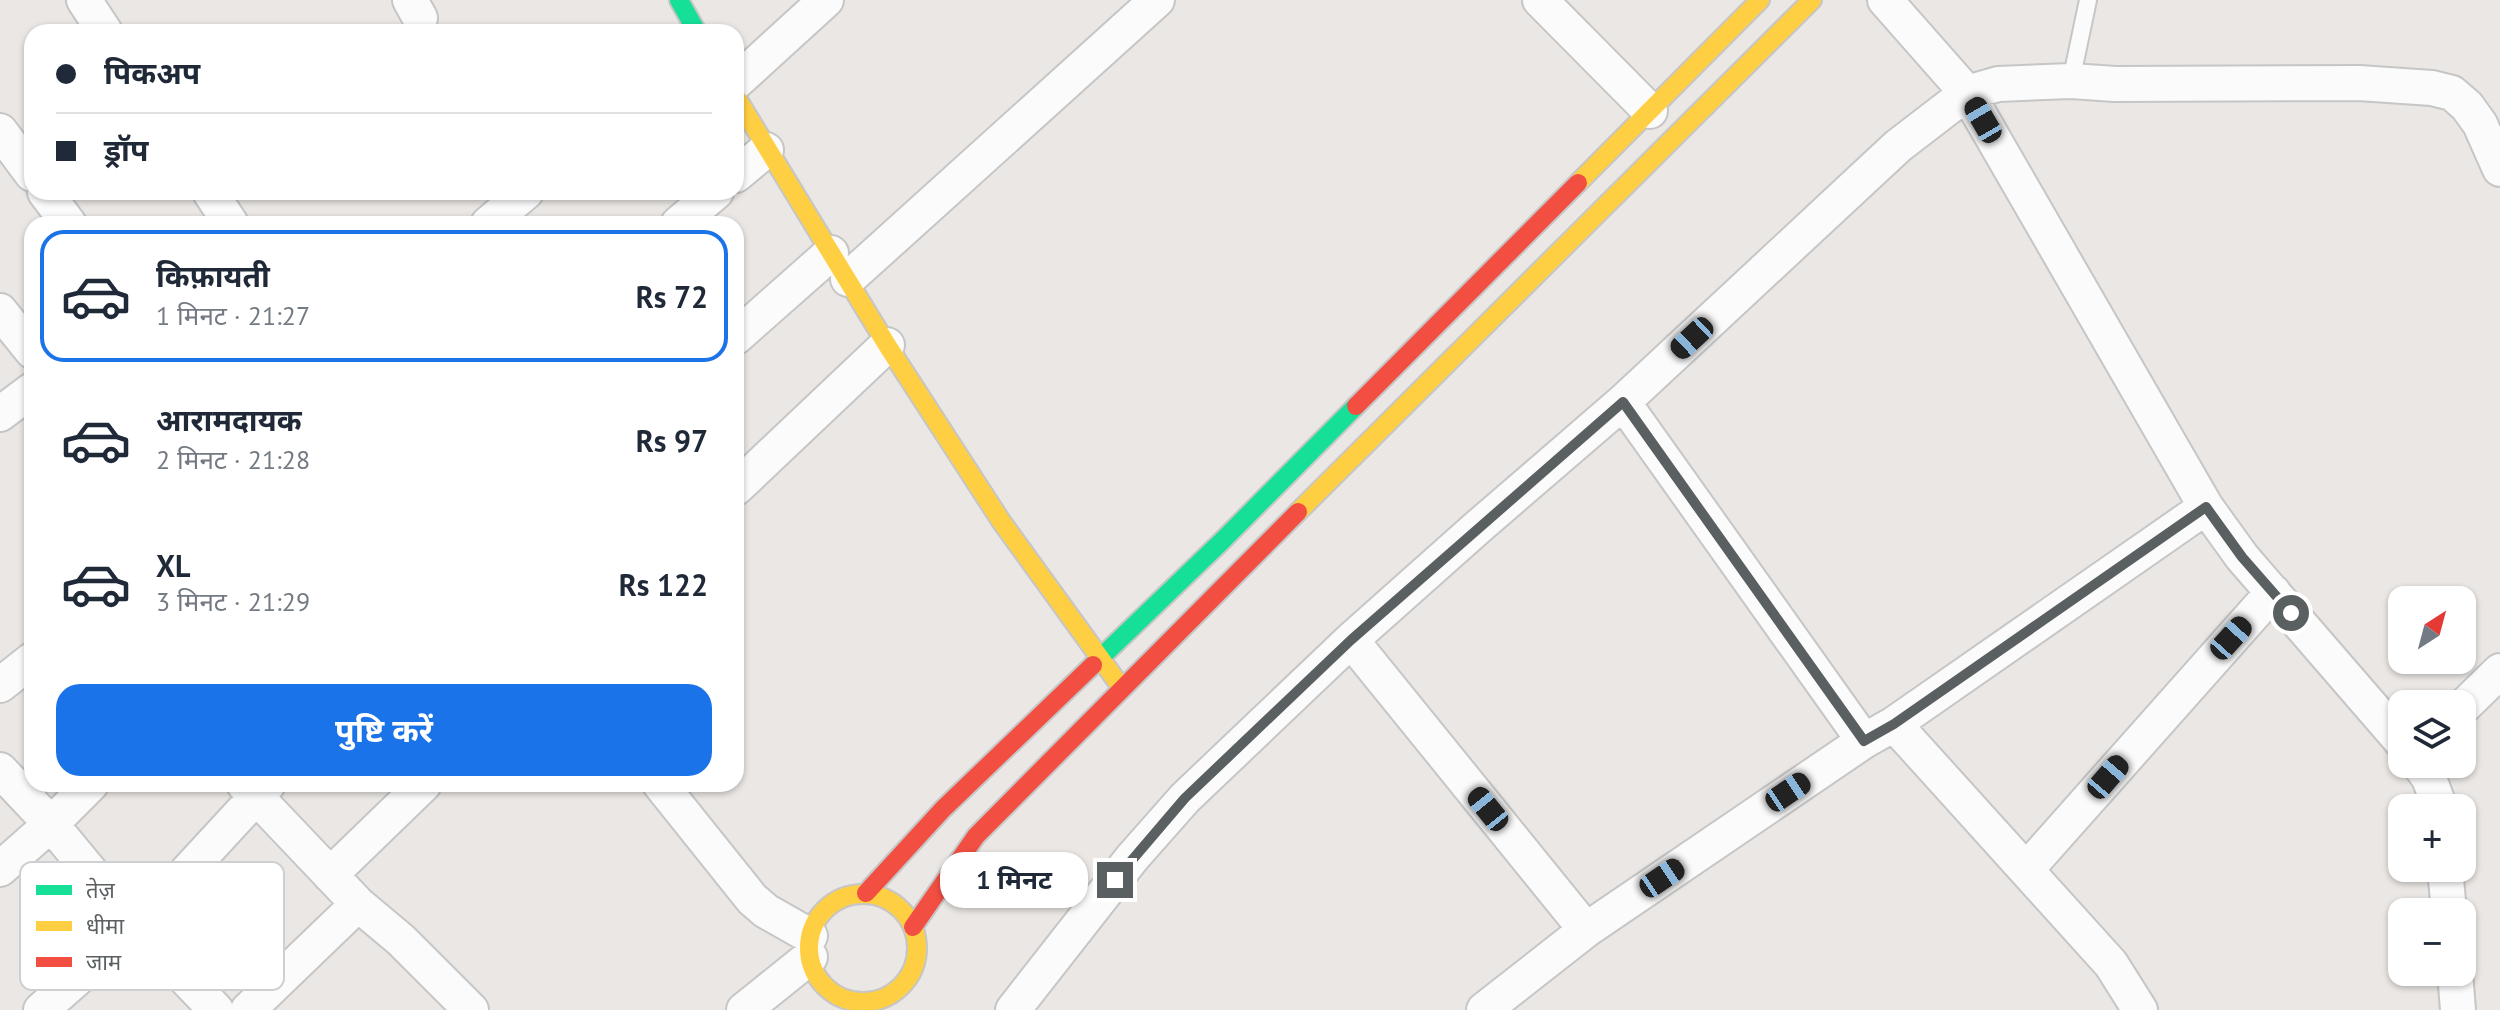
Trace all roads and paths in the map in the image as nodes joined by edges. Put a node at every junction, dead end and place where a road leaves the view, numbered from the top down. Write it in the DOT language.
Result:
graph roads {
  1 [pos="84,0"];
  2 [pos="679,0"];
  3 [pos="826,0"];
  4 [pos="1157,0"];
  5 [pos="1540,0"];
  6 [pos="1760,0"];
  7 [pos="1812,0"];
  8 [pos="1885,0"];
  9 [pos="2088,0"];
  10 [pos="100,24"];
  11 [pos="692,24"];
  12 [pos="744,75"];
  13 [pos="2071,81"];
  14 [pos="1967,93"];
  15 [pos="744,111"];
  16 [pos="1650,111"];
  17 [pos="0,131"];
  18 [pos="766,150"];
  19 [pos="24,163"];
  20 [pos="744,168"];
  21 [pos="2500,169"];
  22 [pos="516,200"];
  23 [pos="706,200"];
  24 [pos="498,216"];
  25 [pos="688,216"];
  26 [pos="839,266"];
  27 [pos="0,311"];
  28 [pos="744,331"];
  29 [pos="24,341"];
  30 [pos="887,345"];
  31 [pos="24,396"];
  32 [pos="1623,402"];
  33 [pos="0,414"];
  34 [pos="744,480"];
  35 [pos="2206,507"];
  36 [pos="2273,592"];
  37 [pos="1351,640"];
  38 [pos="1099,658"];
  39 [pos="24,666"];
  40 [pos="2500,671"];
  41 [pos="0,685"];
  42 [pos="1122,688"];
  43 [pos="2476,694"];
  44 [pos="1894,724"];
  45 [pos="2388,726"];
  46 [pos="1864,741"];
  47 [pos="0,770"];
  48 [pos="83,792"];
  49 [pos="253,792"];
  50 [pos="259,792"];
  51 [pos="416,792"];
  52 [pos="666,792"];
  53 [pos="51,824"];
  54 [pos="82,862"];
  55 [pos="193,862"];
  56 [pos="0,869"];
  57 [pos="2026,870"];
  58 [pos="330,875"];
  59 [pos="866,893"];
  60 [pos="358,904"];
  61 [pos="913,927"];
  62 [pos="1586,930"];
  63 [pos="810,947"];
  64 [pos="284,975"];
  65 [pos="2456,986"];
  66 [pos="64,990"];
  67 [pos="197,990"];
  68 [pos="269,990"];
  69 [pos="890,1004"];
  70 [pos="41,1010"];
  71 [pos="216,1010"];
  72 [pos="248,1010"];
  73 [pos="471,1010"];
  74 [pos="744,1010"];
  75 [pos="1013,1010"];
  76 [pos="1484,1010"];
  77 [pos="2140,1010"];
  78 [pos="2458,1010"];
  1 -- 10 [label="street"];
  2 -- 11 [label="main road"];
  3 -- 12 [label="street"];
  4 -- 26 [label="street"];
  5 -- 16 [label="street"];
  6 -- 16 [label="main road"];
  7 -- 42 [label="main road"];
  8 -- 14 [label="street"];
  9 -- 13 [label="lane"];
  13 -- 14 [label="street"];
  13 -- 21 [label="street"];
  14 -- 32 [label="street"];
  14 -- 35 [label="street"];
  15 -- 18 [label="main road"];
  16 -- 38 [label="main road"];
  17 -- 19 [label="street"];
  18 -- 20 [label="street"];
  18 -- 26 [label="main road"];
  22 -- 24 [label="street"];
  23 -- 25 [label="street"];
  26 -- 28 [label="street"];
  26 -- 30 [label="main road"];
  27 -- 29 [label="street"];
  30 -- 34 [label="street"];
  30 -- 38 [label="main road"];
  31 -- 33 [label="street"];
  32 -- 37 [label="street"];
  32 -- 46 [label="street"];
  35 -- 36 [label="street"];
  35 -- 44 [label="street"];
  36 -- 45 [label="street"];
  36 -- 57 [label="street"];
  37 -- 62 [label="street"];
  37 -- 75 [label="street"];
  38 -- 42 [label="main road"];
  38 -- 59 [label="main road"];
  39 -- 41 [label="street"];
  40 -- 43 [label="street"];
  42 -- 61 [label="main road"];
  44 -- 46 [label="street"];
  44 -- 57 [label="street"];
  46 -- 62 [label="street"];
  47 -- 53 [label="street"];
  48 -- 53 [label="street"];
  49 -- 55 [label="street"];
  50 -- 58 [label="street"];
  51 -- 58 [label="street"];
  52 -- 63 [label="street"];
  53 -- 54 [label="street"];
  53 -- 56 [label="street"];
  57 -- 77 [label="street"];
  58 -- 60 [label="street"];
  59 -- 61 [label="main road"];
  59 -- 63 [label="main road"];
  60 -- 64 [label="street"];
  60 -- 73 [label="street"];
  61 -- 69 [label="main road"];
  62 -- 76 [label="street"];
  63 -- 69 [label="main road"];
  63 -- 74 [label="street"];
  65 -- 78 [label="street"];
  66 -- 70 [label="street"];
  67 -- 71 [label="street"];
  68 -- 72 [label="street"];
}
